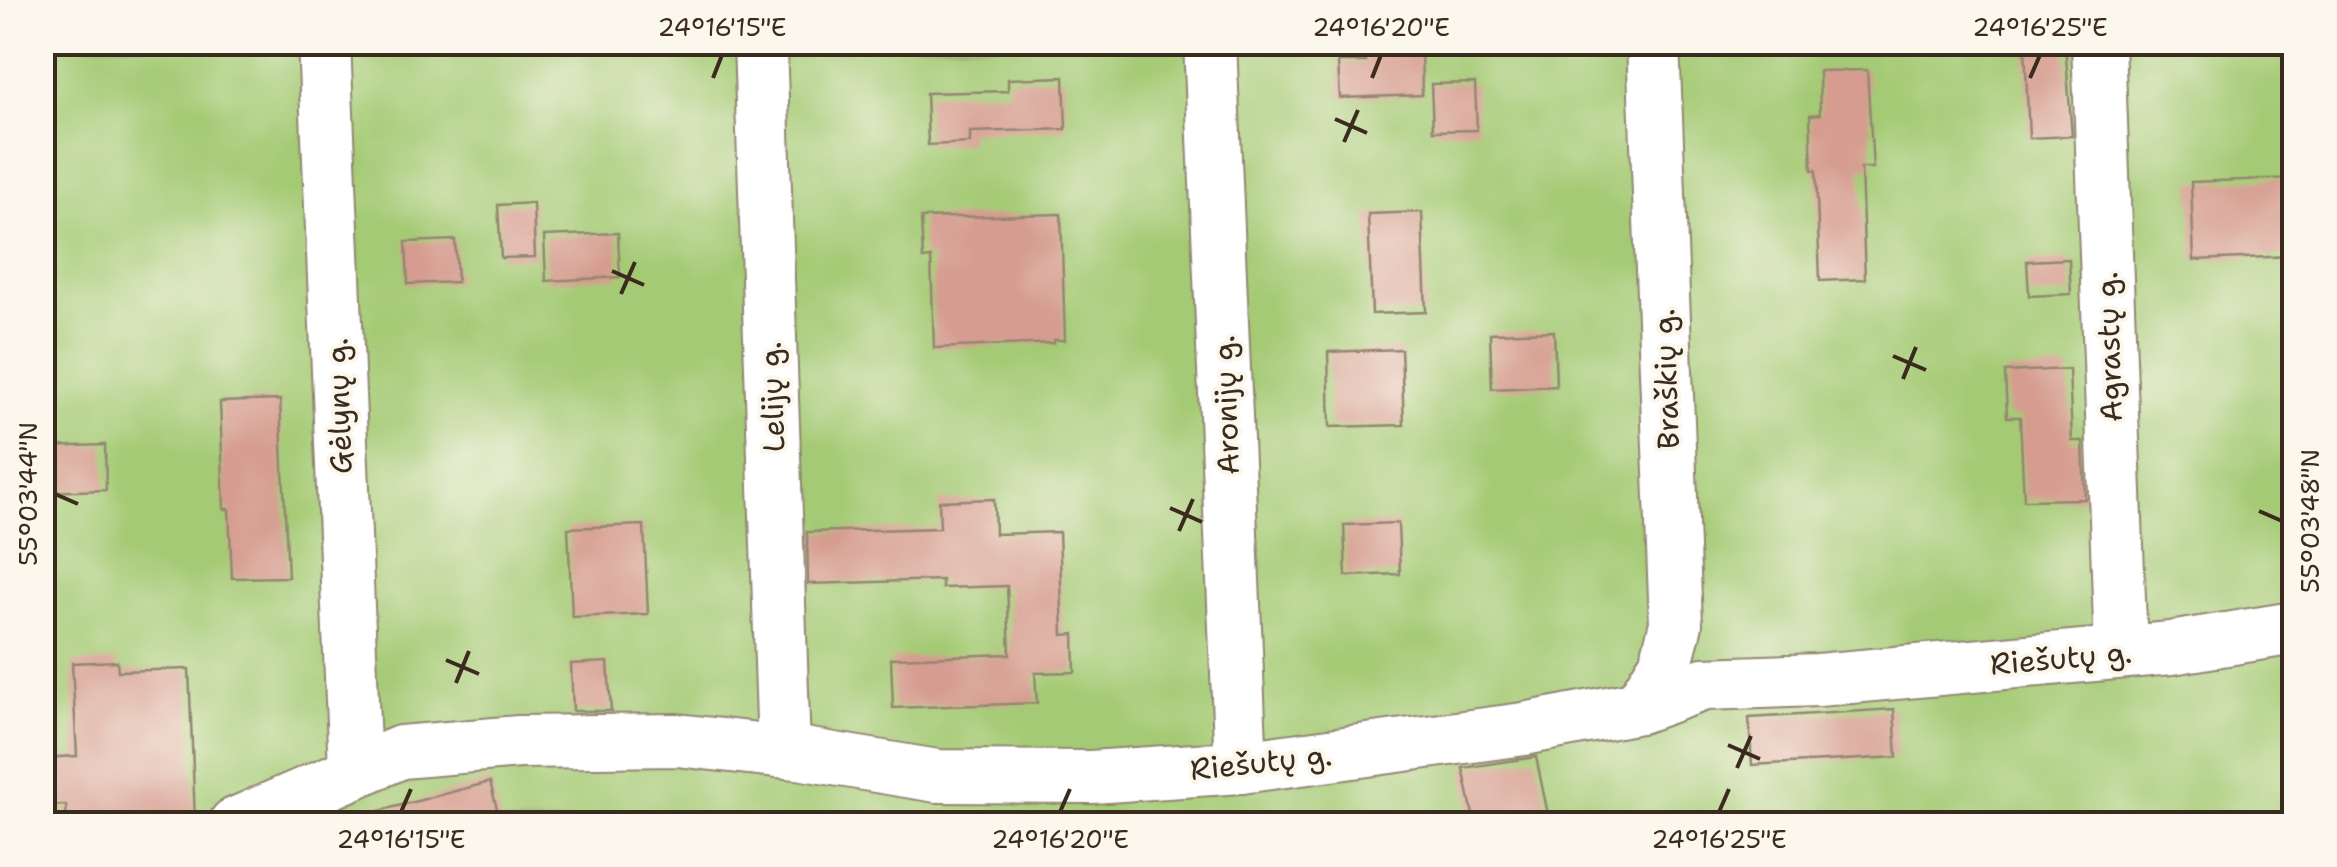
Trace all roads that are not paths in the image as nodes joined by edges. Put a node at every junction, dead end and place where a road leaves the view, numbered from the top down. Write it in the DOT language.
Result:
graph roads {
  1 [pos="324,42"];
  2 [pos="760,42"];
  3 [pos="1210,42"];
  4 [pos="1654,42"];
  5 [pos="2098,42"];
  6 [pos="2294,628"];
  7 [pos="2120,652"];
  8 [pos="1638,707"];
  9 [pos="784,751"];
  10 [pos="1241,767"];
  11 [pos="355,770"];
  12 [pos="235,824"];
  1 -- 11 [label="street, Gėlynų g."];
  2 -- 9 [label="street, Lelijų g."];
  3 -- 10 [label="street, Aronijų g."];
  4 -- 8 [label="street, Braškių g."];
  5 -- 7 [label="street, Agrastų g."];
  6 -- 7 [label="street, Riešutų g."];
  7 -- 8 [label="street, Riešutų g."];
  8 -- 10 [label="street, Riešutų g."];
  9 -- 10 [label="street, Riešutų g."];
  9 -- 11 [label="street, Riešutų g."];
  11 -- 12 [label="street, Riešutų g."];
}
